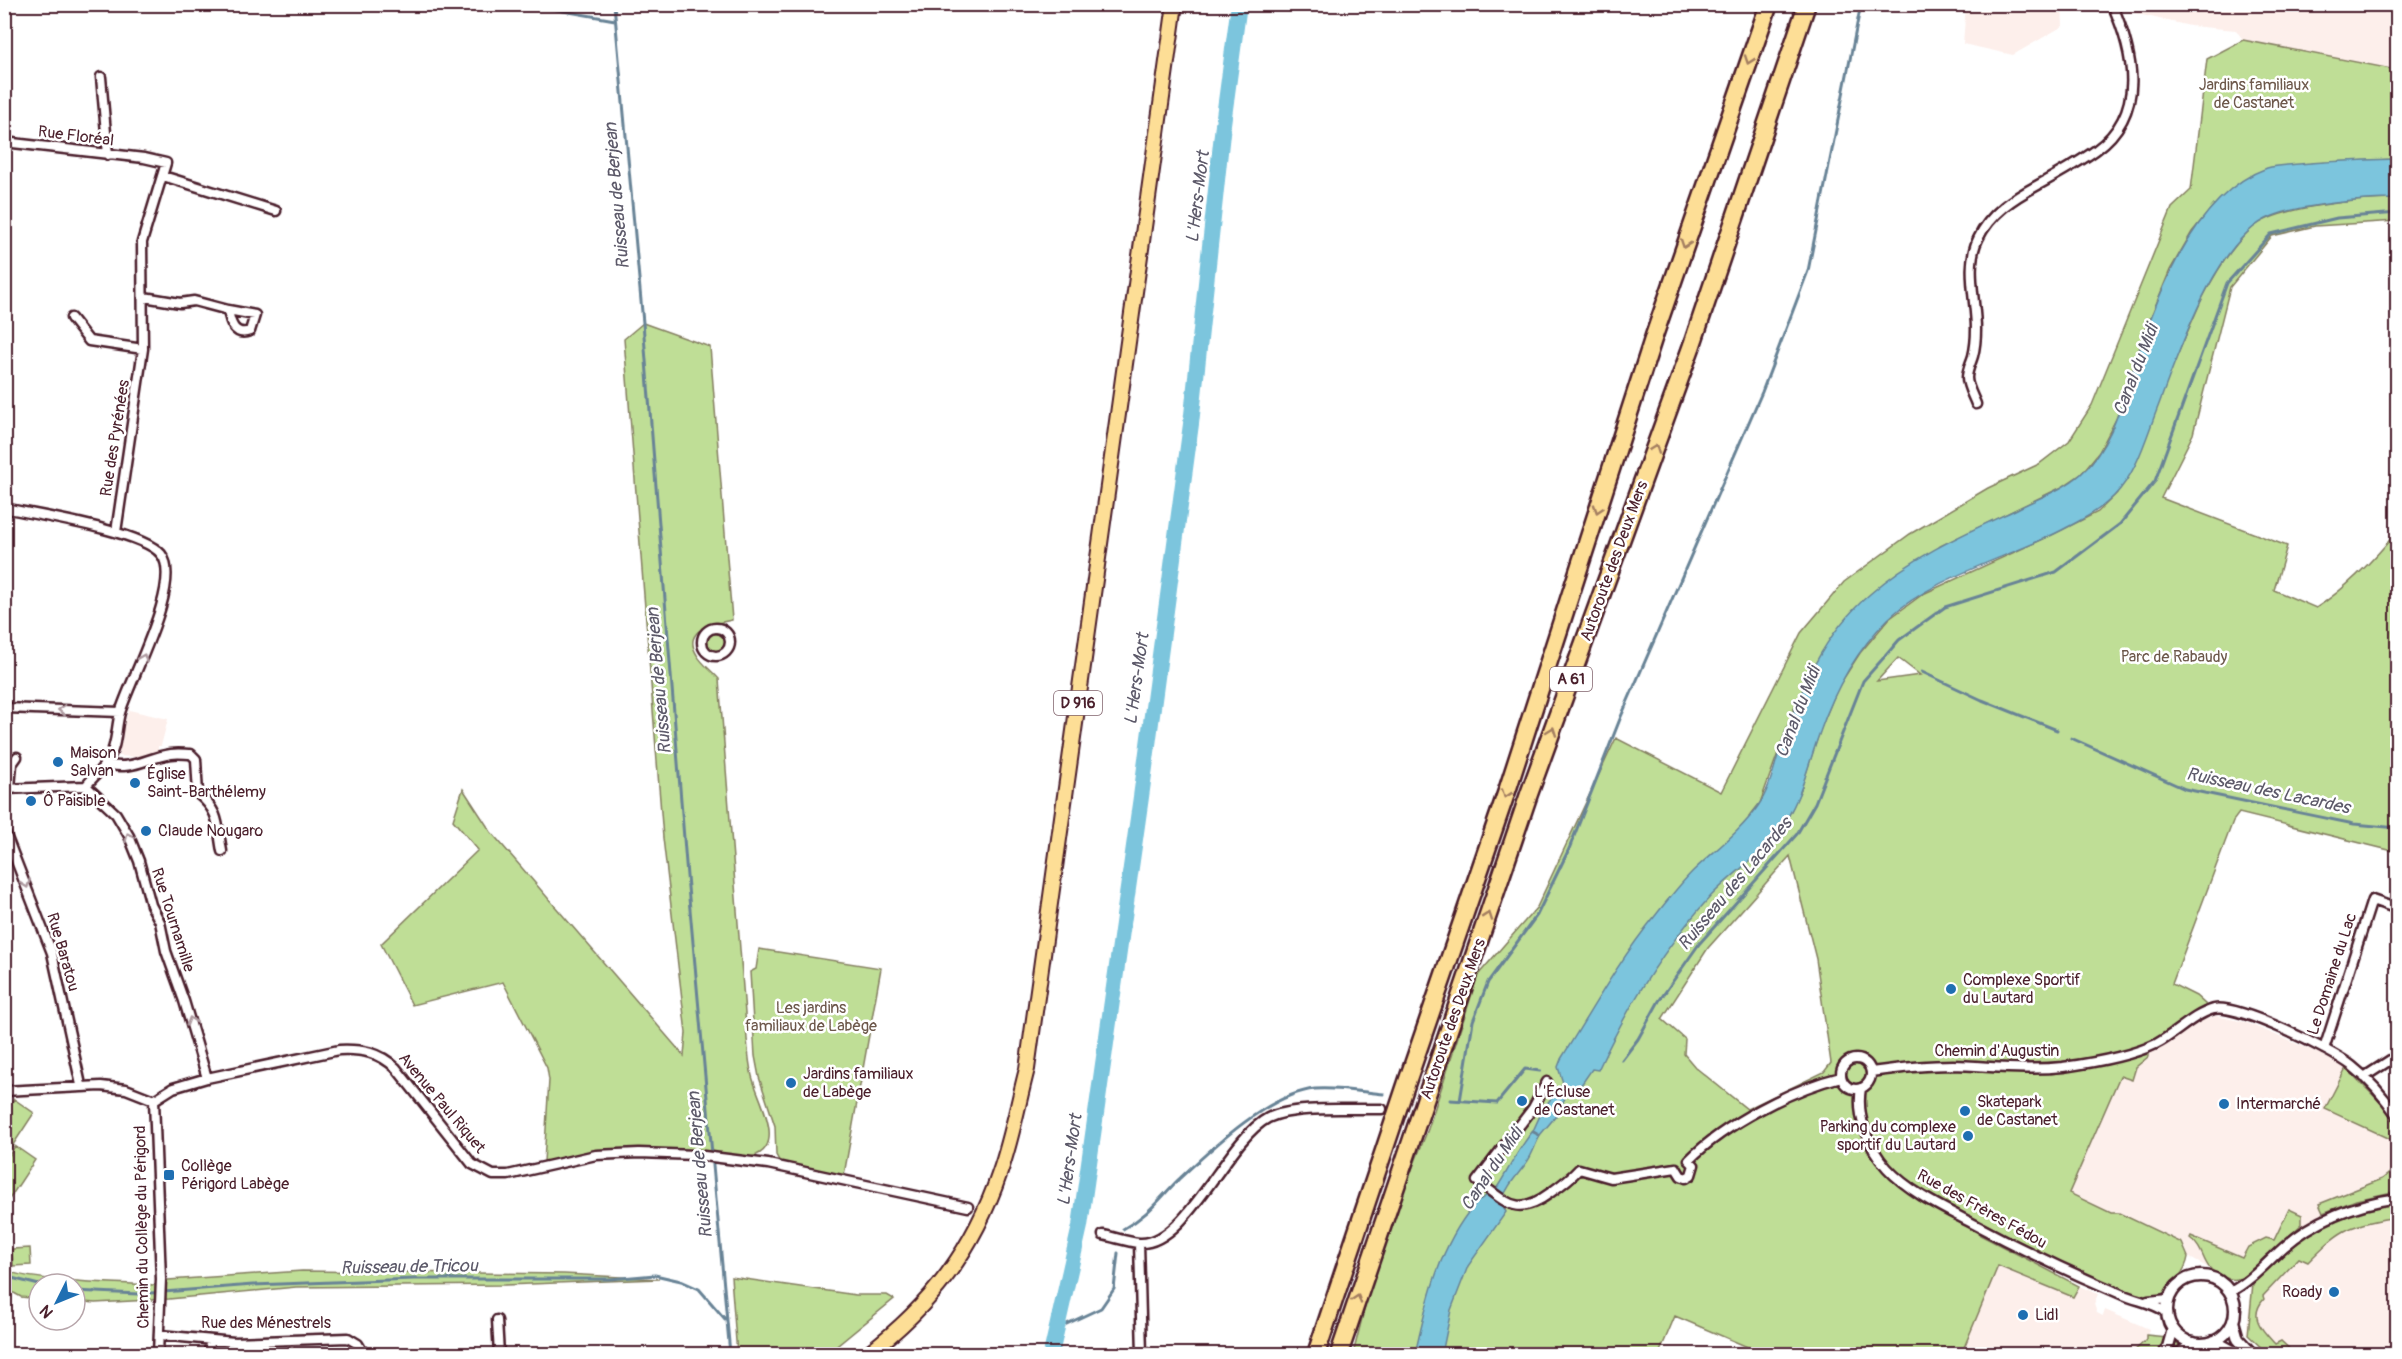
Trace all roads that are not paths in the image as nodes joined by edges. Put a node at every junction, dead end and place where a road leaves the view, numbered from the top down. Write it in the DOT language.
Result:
graph roads {
  1 [pos="1175,4"];
  2 [pos="1769,4"];
  3 [pos="1807,4"];
  4 [pos="2112,4"];
  5 [pos="101,77"];
  6 [pos="4,142"];
  7 [pos="108,155"];
  8 [pos="163,176"];
  9 [pos="276,211"];
  10 [pos="144,297"];
  11 [pos="228,310"];
  12 [pos="71,318"];
  13 [pos="143,349"];
  14 [pos="1976,404"];
  15 [pos="4,508"];
  16 [pos="116,532"];
  17 [pos="4,708"];
  18 [pos="120,712"];
  19 [pos="17,757"];
  20 [pos="104,764"];
  21 [pos="86,786"];
  22 [pos="7,789"];
  23 [pos="4,830"];
  24 [pos="222,851"];
  25 [pos="2397,909"];
  26 [pos="2324,1049"];
  27 [pos="2397,1055"];
  28 [pos="1871,1072"];
  29 [pos="1841,1077"];
  30 [pos="2364,1077"];
  31 [pos="207,1078"];
  32 [pos="1547,1082"];
  33 [pos="81,1085"];
  34 [pos="1861,1088"];
  35 [pos="4,1091"];
  36 [pos="154,1100"];
  37 [pos="1382,1109"];
  38 [pos="2397,1117"];
  39 [pos="1689,1160"];
  40 [pos="1676,1168"];
  41 [pos="2397,1198"];
  42 [pos="968,1207"];
  43 [pos="1103,1235"];
  44 [pos="1139,1243"];
  45 [pos="2230,1292"];
  46 [pos="2169,1299"];
  47 [pos="2148,1302"];
  48 [pos="2168,1313"];
  49 [pos="497,1320"];
  50 [pos="2233,1321"];
  51 [pos="2173,1329"];
  52 [pos="160,1335"];
  53 [pos="210,1341"];
  54 [pos="2214,1341"];
  55 [pos="234,1342"];
  56 [pos="2194,1343"];
  57 [pos="158,1354"];
  58 [pos="208,1354"];
  59 [pos="240,1354"];
  60 [pos="364,1354"];
  61 [pos="498,1354"];
  62 [pos="867,1354"];
  63 [pos="1142,1354"];
  64 [pos="1316,1354"];
  65 [pos="1339,1354"];
  66 [pos="2163,1354"];
  67 [pos="2179,1354"];
  68 [pos="2238,1354"];
  69 [pos="2252,1354"];
  1 -- 62 [label="main road, D 916"];
  2 -- 64 [label="highway, Autoroute des Deux Mers / A 61, one-way"];
  65 -- 3 [label="highway, Autoroute des Deux Mers / A 61, one-way"];
  4 -- 14 [label="street"];
  5 -- 7 [label="street"];
  6 -- 7 [label="street, Rue Floréal"];
  7 -- 8 [label="street, Rue Floréal"];
  8 -- 9 [label="street"];
  8 -- 10 [label="street, Rue des Pyrénées"];
  10 -- 11 [label="street"];
  10 -- 13 [label="street, Rue des Pyrénées"];
  12 -- 13 [label="street"];
  13 -- 16 [label="street, Rue des Pyrénées"];
  15 -- 16 [label="street"];
  18 -- 16 [label="street, one-way"];
  18 -- 17 [label="street, one-way"];
  18 -- 20 [label="street"];
  19 -- 22 [label="street"];
  20 -- 21 [label="street"];
  20 -- 24 [label="street"];
  21 -- 22 [label="street"];
  31 -- 21 [label="street, Rue Tournamille, one-way"];
  23 -- 33 [label="street, Rue Baratou, one-way"];
  25 -- 26 [label="street, Le Domaine du Lac"];
  26 -- 28 [label="street, Chemin d'Augustin"];
  26 -- 30 [label="street, Chemin d'Augustin"];
  27 -- 30 [label="street"];
  28 -- 29 [label="street"];
  28 -- 34 [label="street"];
  29 -- 34 [label="street"];
  29 -- 39 [label="street"];
  30 -- 38 [label="street, Chemin d'Augustin"];
  31 -- 36 [label="street, Avenue Paul Riquet"];
  31 -- 42 [label="street, Avenue Paul Riquet"];
  32 -- 40 [label="street"];
  33 -- 35 [label="street"];
  33 -- 36 [label="street"];
  34 -- 47 [label="street, Rue des Frères Fédou"];
  36 -- 52 [label="street, Chemin du Collège du Périgord"];
  37 -- 44 [label="street"];
  39 -- 40 [label="street"];
  39 -- 40 [label="street"];
  41 -- 45 [label="street"];
  43 -- 44 [label="street"];
  44 -- 63 [label="street"];
  45 -- 46 [label="street"];
  45 -- 50 [label="street"];
  46 -- 47 [label="street, Rue des Frères Fédou"];
  46 -- 48 [label="street"];
  47 -- 48 [label="street, Rue des Frères Fédou"];
  48 -- 51 [label="street"];
  49 -- 61 [label="street"];
  50 -- 54 [label="street"];
  50 -- 69 [label="street"];
  51 -- 56 [label="street"];
  51 -- 66 [label="street"];
  52 -- 53 [label="street, Rue des Ménestrels"];
  52 -- 57 [label="street, Chemin du Collège du Périgord"];
  53 -- 55 [label="street, Rue des Ménestrels"];
  53 -- 58 [label="street"];
  54 -- 56 [label="street"];
  54 -- 68 [label="street"];
  55 -- 59 [label="street"];
  55 -- 60 [label="street, Rue des Ménestrels"];
  56 -- 67 [label="street"];
}
